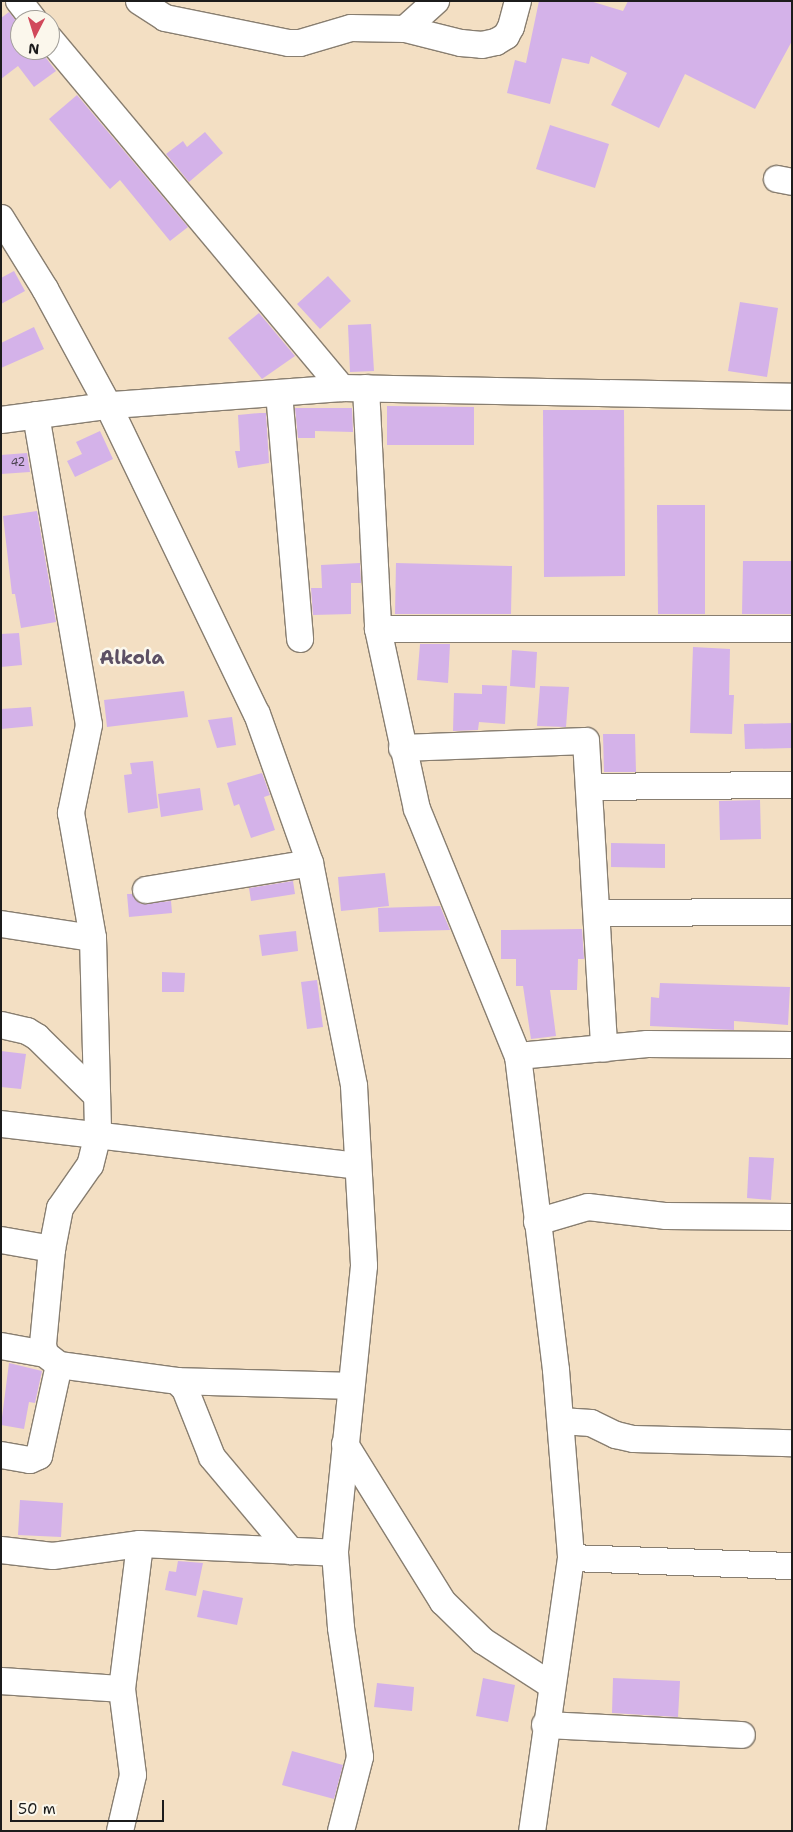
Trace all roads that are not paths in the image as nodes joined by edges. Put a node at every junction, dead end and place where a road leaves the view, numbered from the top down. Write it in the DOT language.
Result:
graph roads {
  1 [pos="139,1"];
  2 [pos="436,1"];
  3 [pos="518,1"];
  4 [pos="405,29"];
  5 [pos="60,50"];
  6 [pos="1,218"];
  7 [pos="354,388"];
  8 [pos="279,393"];
  9 [pos="792,397"];
  10 [pos="108,405"];
  11 [pos="36,415"];
  12 [pos="1,420"];
  13 [pos="378,630"];
  14 [pos="792,630"];
  15 [pos="300,639"];
  16 [pos="402,748"];
  17 [pos="792,785"];
  18 [pos="589,787"];
  19 [pos="310,863"];
  20 [pos="146,890"];
  21 [pos="792,912"];
  22 [pos="598,913"];
  23 [pos="1,924"];
  24 [pos="93,938"];
  25 [pos="1,1025"];
  26 [pos="792,1045"];
  27 [pos="604,1048"];
  28 [pos="518,1056"];
  29 [pos="97,1096"];
  30 [pos="1,1124"];
  31 [pos="98,1134"];
  32 [pos="358,1166"];
  33 [pos="792,1217"];
  34 [pos="537,1222"];
  35 [pos="1,1240"];
  36 [pos="52,1249"];
  37 [pos="1,1346"];
  38 [pos="52,1360"];
  39 [pos="178,1381"];
  40 [pos="351,1386"];
  41 [pos="561,1421"];
  42 [pos="792,1443"];
  43 [pos="345,1444"];
  44 [pos="1,1455"];
  45 [pos="140,1544"];
  46 [pos="1,1550"];
  47 [pos="291,1551"];
  48 [pos="335,1553"];
  49 [pos="571,1558"];
  50 [pos="792,1566"];
  51 [pos="1,1681"];
  52 [pos="551,1685"];
  53 [pos="122,1689"];
  54 [pos="545,1726"];
  55 [pos="742,1735"];
  56 [pos="120,1831"];
  57 [pos="341,1831"];
  58 [pos="532,1831"];
  1 -- 4 [label="street"];
  2 -- 4 [label="street"];
  3 -- 4 [label="street"];
  5 -- 7 [label="street"];
  6 -- 10 [label="street"];
  7 -- 8 [label="street"];
  7 -- 9 [label="street"];
  7 -- 13 [label="street"];
  8 -- 10 [label="street"];
  8 -- 15 [label="street"];
  10 -- 11 [label="street"];
  10 -- 19 [label="street"];
  11 -- 12 [label="street"];
  11 -- 24 [label="street"];
  13 -- 14 [label="street"];
  13 -- 16 [label="street"];
  16 -- 18 [label="street"];
  16 -- 28 [label="street"];
  17 -- 18 [label="street"];
  18 -- 22 [label="street"];
  19 -- 20 [label="street"];
  19 -- 32 [label="street"];
  21 -- 22 [label="street"];
  22 -- 27 [label="street"];
  23 -- 24 [label="street"];
  24 -- 29 [label="street"];
  25 -- 29 [label="street"];
  26 -- 27 [label="street"];
  27 -- 28 [label="street"];
  28 -- 34 [label="street"];
  29 -- 31 [label="street"];
  30 -- 31 [label="street"];
  31 -- 32 [label="street"];
  31 -- 36 [label="street"];
  32 -- 40 [label="street"];
  33 -- 34 [label="street"];
  34 -- 41 [label="street"];
  35 -- 36 [label="street"];
  36 -- 38 [label="street"];
  37 -- 38 [label="street"];
  38 -- 39 [label="street"];
  38 -- 44 [label="street"];
  39 -- 40 [label="street"];
  39 -- 47 [label="street"];
  40 -- 43 [label="street"];
  41 -- 42 [label="street"];
  41 -- 49 [label="street"];
  43 -- 48 [label="street"];
  43 -- 52 [label="street"];
  45 -- 46 [label="street"];
  45 -- 47 [label="street"];
  45 -- 53 [label="street"];
  47 -- 48 [label="street"];
  48 -- 57 [label="street"];
  49 -- 50 [label="street"];
  49 -- 52 [label="street"];
  51 -- 53 [label="street"];
  52 -- 54 [label="street"];
  53 -- 56 [label="street"];
  54 -- 55 [label="street"];
  54 -- 58 [label="street"];
}
